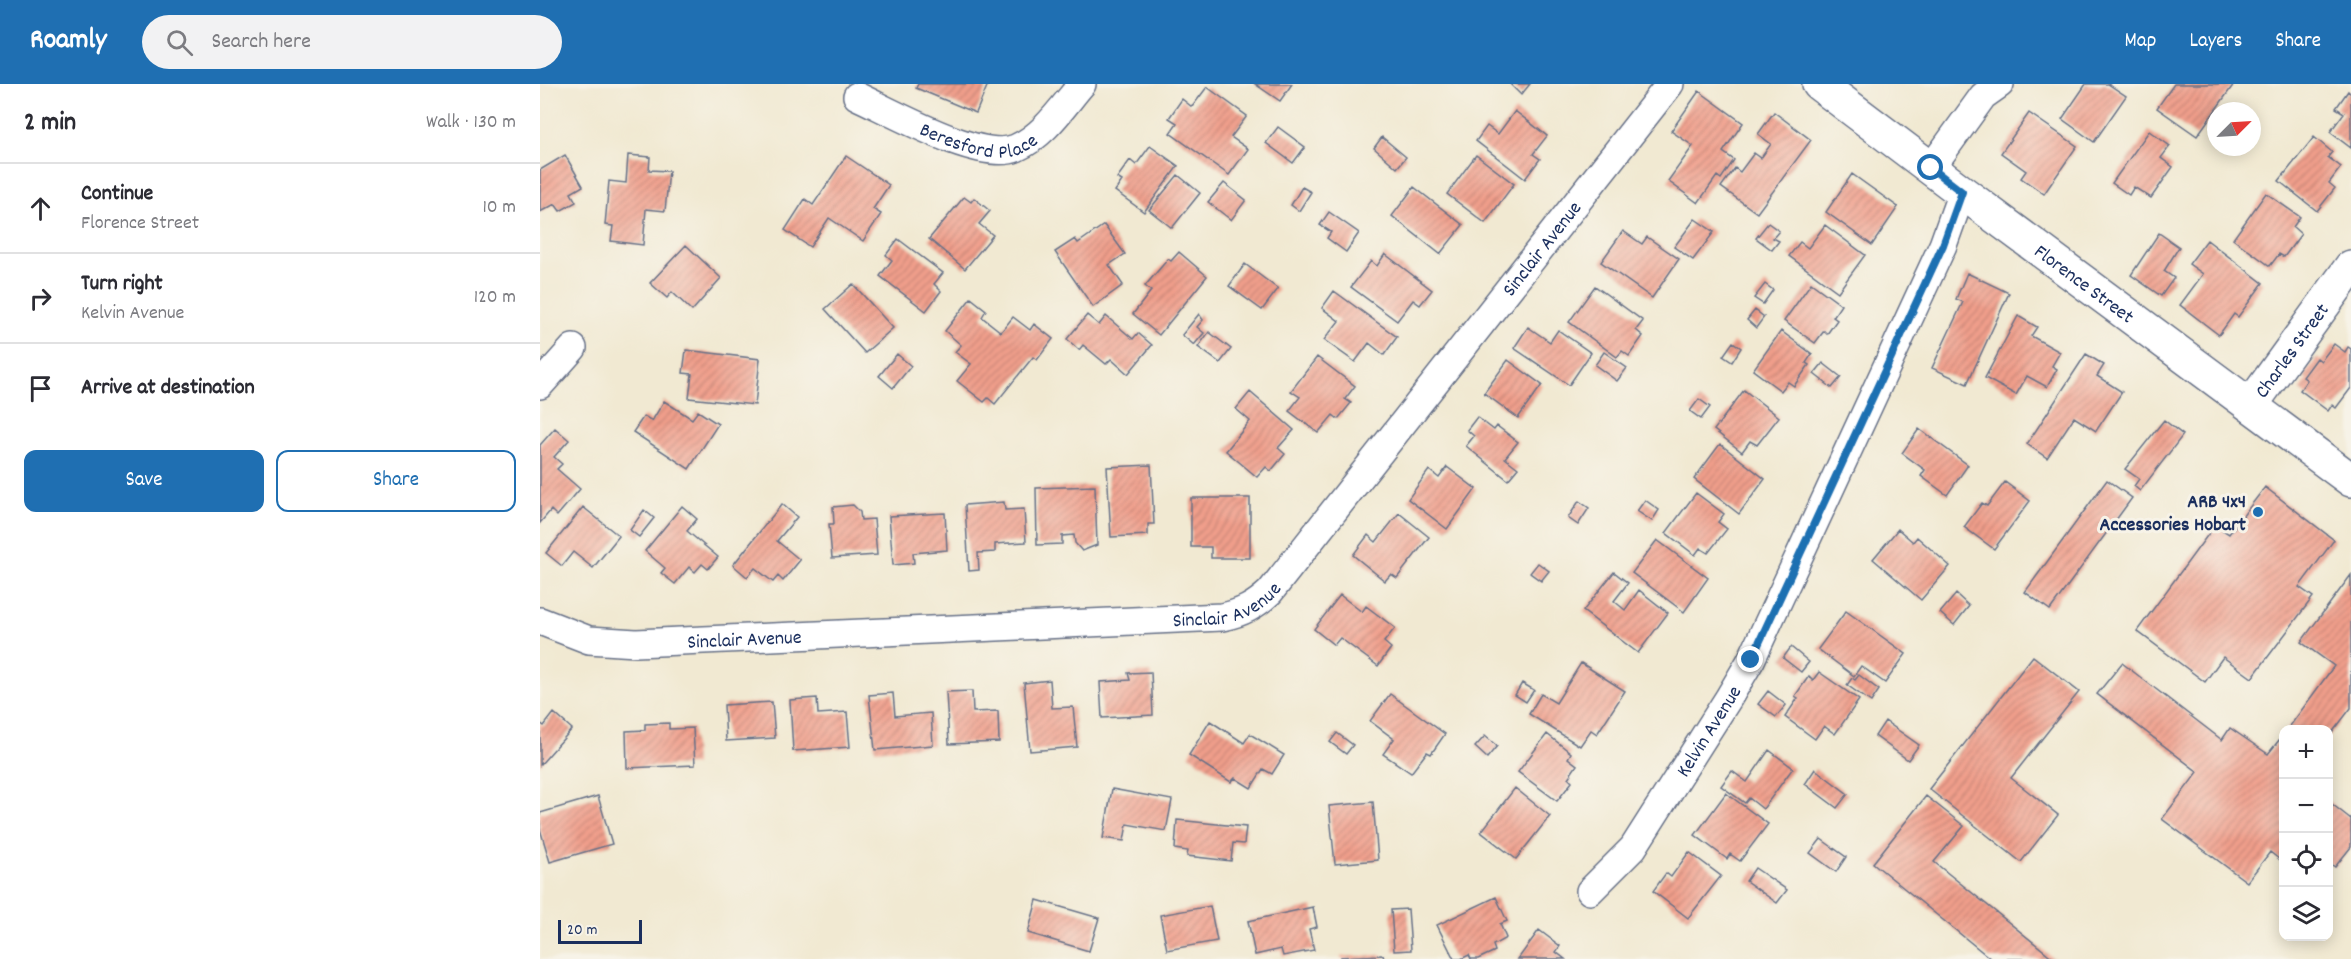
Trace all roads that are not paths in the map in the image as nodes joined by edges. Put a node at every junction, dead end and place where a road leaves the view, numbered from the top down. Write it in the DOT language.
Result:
graph roads {
  1 [pos="1082,84"];
  2 [pos="1670,84"];
  3 [pos="1819,84"];
  4 [pos="2000,84"];
  5 [pos="857,96"];
  6 [pos="1931,168"];
  7 [pos="1962,192"];
  8 [pos="2351,267"];
  9 [pos="573,348"];
  10 [pos="540,385"];
  11 [pos="2251,405"];
  12 [pos="2351,480"];
  13 [pos="540,621"];
  14 [pos="1590,891"];
  1 -- 5 [label="street, Beresford Place"];
  2 -- 13 [label="street, Sinclair Avenue"];
  3 -- 6 [label="street, Florence Street"];
  4 -- 6 [label="street"];
  6 -- 7 [label="street, Florence Street"];
  7 -- 11 [label="street, Florence Street"];
  7 -- 14 [label="street, Kelvin Avenue"];
  8 -- 11 [label="street, Charles Street"];
  9 -- 10 [label="street"];
  11 -- 12 [label="street, Florence Street"];
}
